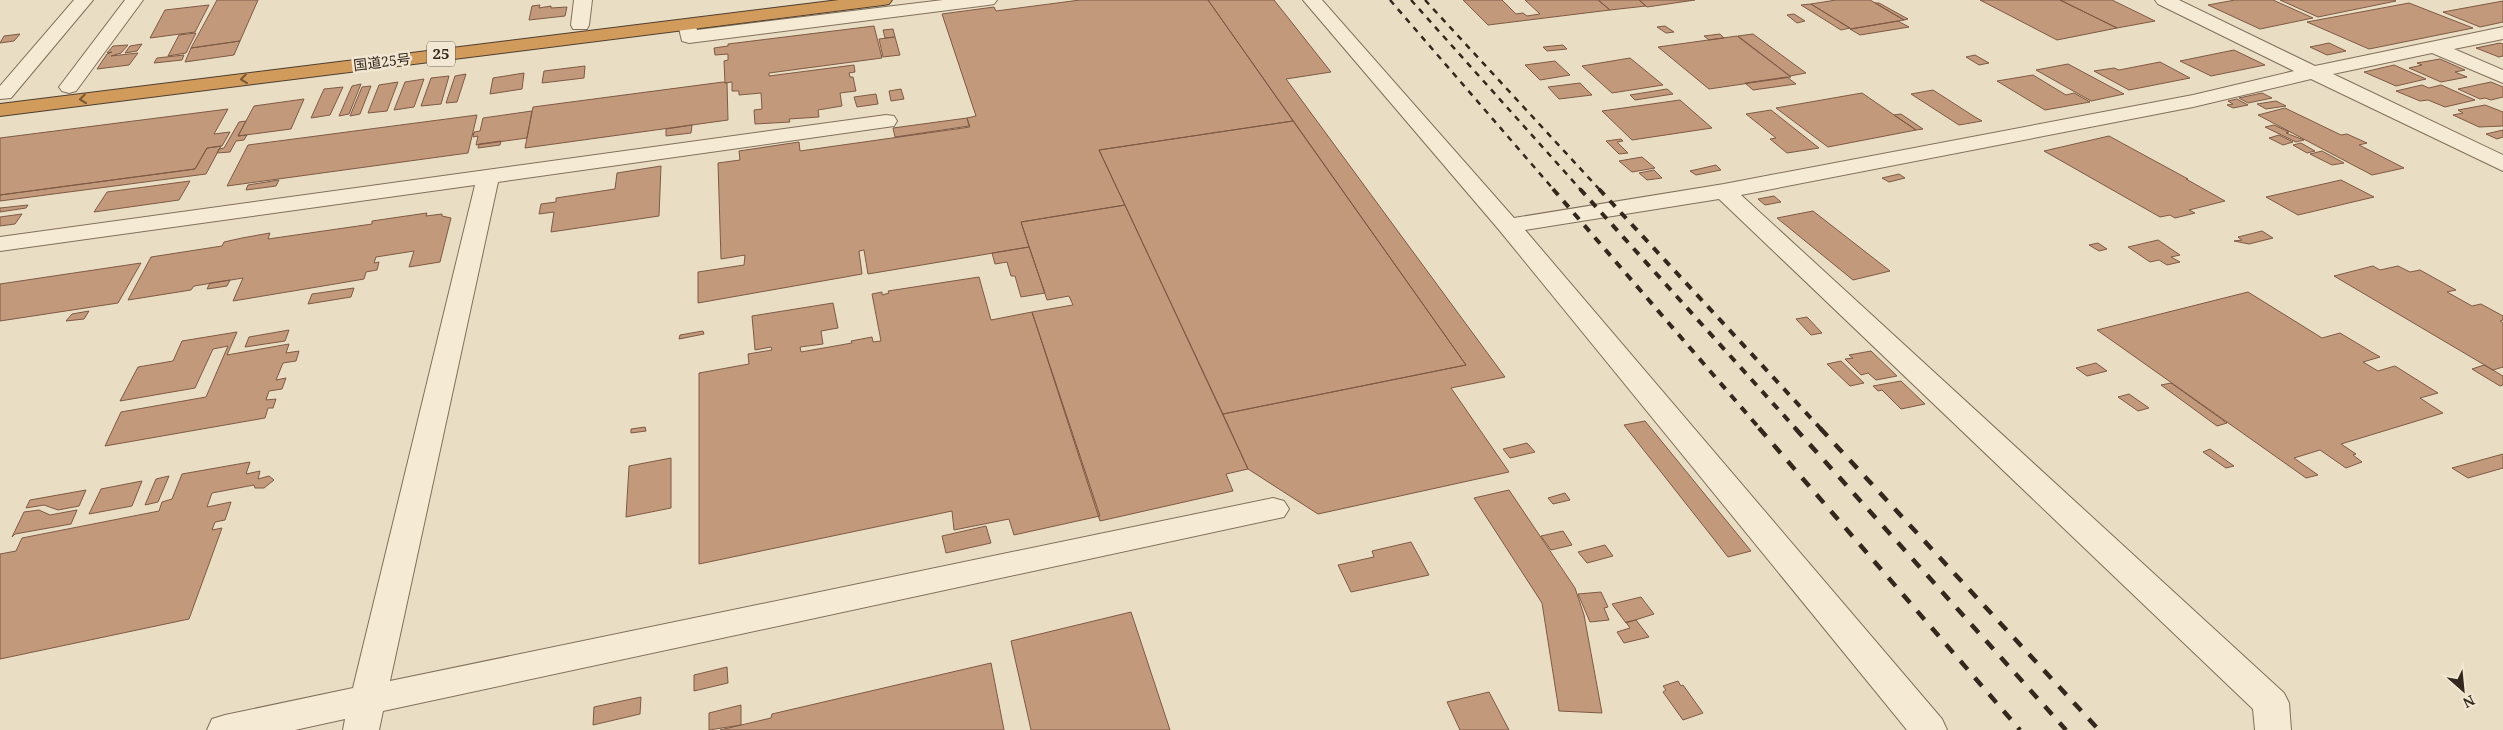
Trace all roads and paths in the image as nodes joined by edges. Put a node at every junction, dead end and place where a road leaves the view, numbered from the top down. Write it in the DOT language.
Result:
graph roads {
  1 [pos="84,0"];
  2 [pos="134,0"];
  3 [pos="583,0"];
  4 [pos="789,0"];
  5 [pos="883,0"];
  6 [pos="988,0"];
  7 [pos="1312,0"];
  8 [pos="2164,0"];
  9 [pos="687,24"];
  10 [pos="580,25"];
  11 [pos="2503,33"];
  12 [pos="2433,47"];
  13 [pos="2313,72"];
  14 [pos="2503,77"];
  15 [pos="68,86"];
  16 [pos="1,99"];
  17 [pos="886,121"];
  18 [pos="2503,164"];
  19 [pos="488,177"];
  20 [pos="1724,191"];
  21 [pos="1508,226"];
  22 [pos="0,244"];
  23 [pos="1272,509"];
  24 [pos="365,714"];
  25 [pos="225,730"];
  26 [pos="1930,730"];
  27 [pos="2273,730"];
  1 -- 16 [label="street"];
  2 -- 15 [label="street"];
  3 -- 10 [label="street"];
  4 -- 10 [label="highway, 国道25号 / 25"];
  5 -- 9 [label="highway, 国道25号 / 25"];
  6 -- 9 [label="street"];
  7 -- 21 [label="street"];
  8 -- 13 [label="street"];
  9 -- 16 [label="highway, 国道25号 / 25, one-way"];
  10 -- 15 [label="highway, 国道25号 / 25"];
  11 -- 12 [label="street"];
  12 -- 13 [label="street"];
  12 -- 14 [label="street"];
  13 -- 18 [label="street"];
  13 -- 20 [label="street"];
  15 -- 16 [label="highway, 国道25号 / 25"];
  17 -- 19 [label="street"];
  19 -- 22 [label="street"];
  19 -- 24 [label="street"];
  20 -- 21 [label="street"];
  20 -- 27 [label="street"];
  21 -- 26 [label="street"];
  23 -- 24 [label="street"];
  24 -- 25 [label="street"];
}
